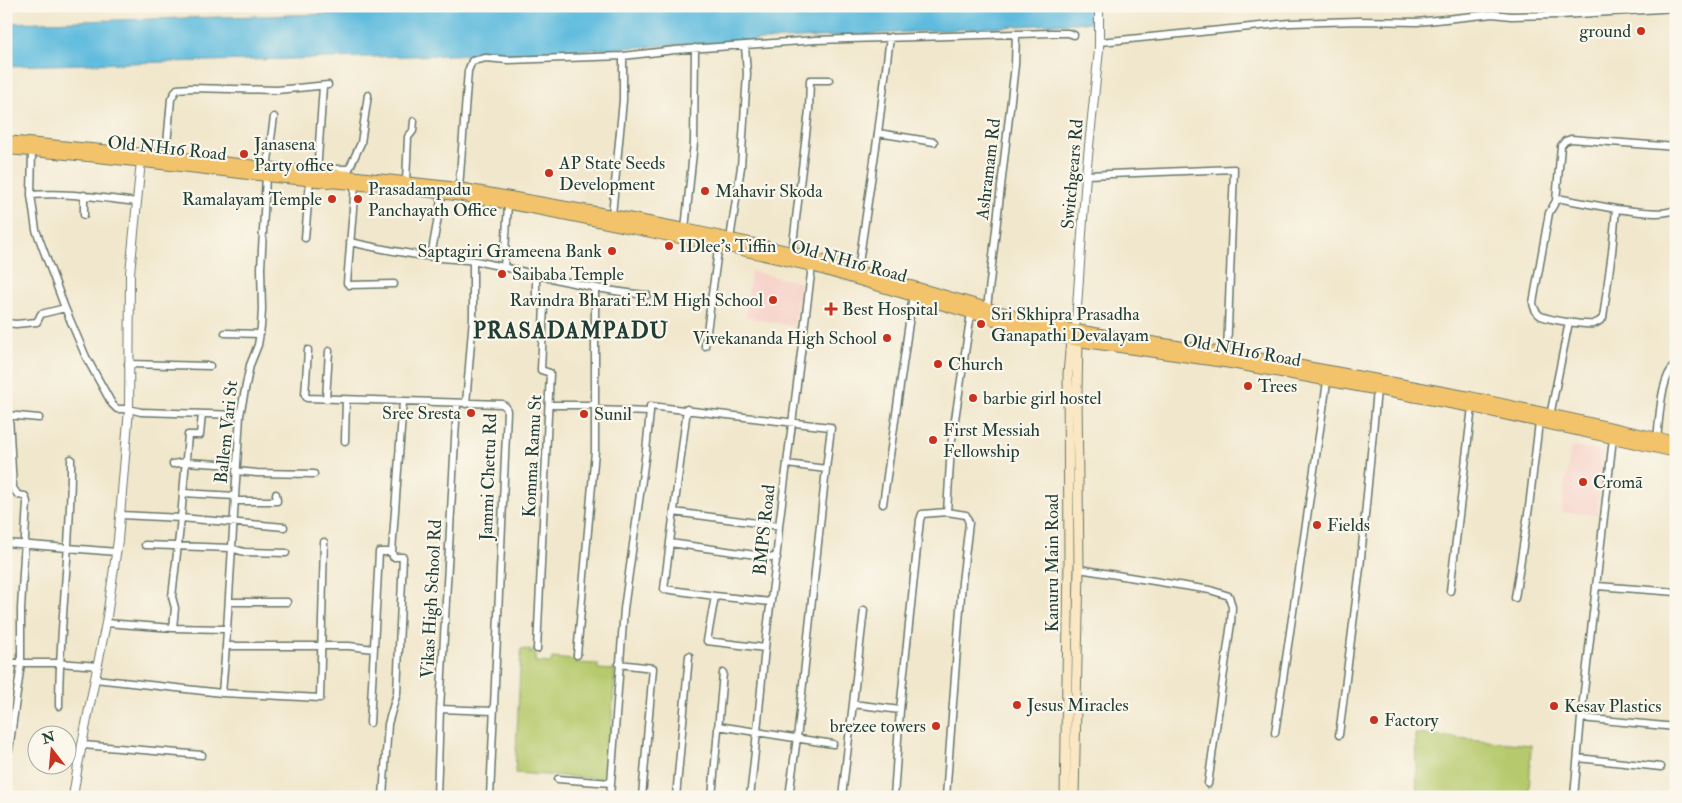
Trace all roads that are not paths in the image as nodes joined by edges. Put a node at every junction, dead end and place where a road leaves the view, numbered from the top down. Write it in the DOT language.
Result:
graph roads {
  1 [pos="1099,6"];
  2 [pos="1676,8"];
  3 [pos="1016,34"];
  4 [pos="1074,35"];
  5 [pos="890,37"];
  6 [pos="1100,42"];
  7 [pos="745,45"];
  8 [pos="695,48"];
  9 [pos="623,56"];
  10 [pos="829,80"];
  11 [pos="368,95"];
  12 [pos="274,117"];
  13 [pos="414,120"];
  14 [pos="878,133"];
  15 [pos="6,141"];
  16 [pos="934,142"];
  17 [pos="1676,147"];
  18 [pos="6,149"];
  19 [pos="32,151"];
  20 [pos="166,156"];
  21 [pos="141,161"];
  22 [pos="267,172"];
  23 [pos="331,175"];
  24 [pos="1086,175"];
  25 [pos="314,177"];
  26 [pos="406,182"];
  27 [pos="355,184"];
  28 [pos="459,188"];
  29 [pos="442,194"];
  30 [pos="30,195"];
  31 [pos="84,195"];
  32 [pos="1556,201"];
  33 [pos="137,202"];
  34 [pos="508,204"];
  35 [pos="1616,208"];
  36 [pos="1676,208"];
  37 [pos="84,215"];
  38 [pos="612,215"];
  39 [pos="685,228"];
  40 [pos="305,238"];
  41 [pos="723,241"];
  42 [pos="350,242"];
  43 [pos="792,252"];
  44 [pos="431,257"];
  45 [pos="473,261"];
  46 [pos="812,266"];
  47 [pos="504,268"];
  48 [pos="858,270"];
  49 [pos="536,276"];
  50 [pos="394,284"];
  51 [pos="595,288"];
  52 [pos="647,295"];
  53 [pos="913,295"];
  54 [pos="65,308"];
  55 [pos="987,308"];
  56 [pos="971,313"];
  57 [pos="1569,322"];
  58 [pos="6,323"];
  59 [pos="225,333"];
  60 [pos="1075,333"];
  61 [pos="260,334"];
  62 [pos="705,346"];
  63 [pos="308,350"];
  64 [pos="329,351"];
  65 [pos="1227,354"];
  66 [pos="128,364"];
  67 [pos="1676,364"];
  68 [pos="210,366"];
  69 [pos="1327,382"];
  70 [pos="1377,390"];
  71 [pos="326,399"];
  72 [pos="346,400"];
  73 [pos="403,402"];
  74 [pos="457,403"];
  75 [pos="466,404"];
  76 [pos="549,405"];
  77 [pos="1472,407"];
  78 [pos="595,408"];
  79 [pos="129,409"];
  80 [pos="687,409"];
  81 [pos="650,412"];
  82 [pos="202,414"];
  83 [pos="7,415"];
  84 [pos="240,415"];
  85 [pos="39,418"];
  86 [pos="1546,420"];
  87 [pos="792,423"];
  88 [pos="1613,438"];
  89 [pos="1657,438"];
  90 [pos="345,441"];
  91 [pos="1676,442"];
  92 [pos="1676,452"];
  93 [pos="71,459"];
  94 [pos="185,462"];
  95 [pos="173,464"];
  96 [pos="787,464"];
  97 [pos="236,468"];
  98 [pos="826,469"];
  99 [pos="314,474"];
  100 [pos="183,493"];
  101 [pos="276,494"];
  102 [pos="235,498"];
  103 [pos="883,504"];
  104 [pos="674,512"];
  105 [pos="947,512"];
  106 [pos="121,515"];
  107 [pos="182,518"];
  108 [pos="233,522"];
  109 [pos="779,526"];
  110 [pos="284,527"];
  111 [pos="324,542"];
  112 [pos="6,543"];
  113 [pos="670,543"];
  114 [pos="24,544"];
  115 [pos="145,545"];
  116 [pos="179,546"];
  117 [pos="231,548"];
  118 [pos="67,549"];
  119 [pos="117,552"];
  120 [pos="392,552"];
  121 [pos="286,553"];
  122 [pos="777,558"];
  123 [pos="1079,569"];
  124 [pos="1597,586"];
  125 [pos="1450,591"];
  126 [pos="1676,592"];
  127 [pos="715,596"];
  128 [pos="1515,598"];
  129 [pos="229,602"];
  130 [pos="287,602"];
  131 [pos="771,602"];
  132 [pos="864,610"];
  133 [pos="106,623"];
  134 [pos="173,628"];
  135 [pos="226,629"];
  136 [pos="226,646"];
  137 [pos="322,646"];
  138 [pos="765,648"];
  139 [pos="374,649"];
  140 [pos="537,649"];
  141 [pos="577,655"];
  142 [pos="689,656"];
  143 [pos="6,663"];
  144 [pos="59,663"];
  145 [pos="21,664"];
  146 [pos="619,664"];
  147 [pos="98,666"];
  148 [pos="724,673"];
  149 [pos="96,679"];
  150 [pos="222,694"];
  151 [pos="853,704"];
  152 [pos="59,706"];
  153 [pos="440,709"];
  154 [pos="900,710"];
  155 [pos="493,711"];
  156 [pos="1581,718"];
  157 [pos="370,723"];
  158 [pos="718,726"];
  159 [pos="1676,727"];
  160 [pos="758,732"];
  161 [pos="1275,733"];
  162 [pos="1340,735"];
  163 [pos="797,738"];
  164 [pos="833,744"];
  165 [pos="82,745"];
  166 [pos="9,750"];
  167 [pos="202,755"];
  168 [pos="1578,758"];
  169 [pos="1661,767"];
  170 [pos="1065,768"];
  171 [pos="1075,769"];
  172 [pos="558,779"];
  173 [pos="611,783"];
  174 [pos="1208,784"];
  175 [pos="73,797"];
  176 [pos="383,797"];
  177 [pos="437,797"];
  178 [pos="490,797"];
  179 [pos="610,797"];
  180 [pos="642,797"];
  181 [pos="676,797"];
  182 [pos="712,797"];
  183 [pos="750,797"];
  184 [pos="789,797"];
  185 [pos="842,797"];
  186 [pos="894,797"];
  187 [pos="946,797"];
  188 [pos="1065,797"];
  189 [pos="1074,797"];
  190 [pos="1574,797"];
  1 -- 6 [label="street, Switchgears Rd"];
  2 -- 6 [label="street"];
  3 -- 4 [label="street"];
  3 -- 5 [label="street"];
  3 -- 55 [label="street, Ashramam Rd"];
  5 -- 7 [label="street"];
  5 -- 14 [label="street"];
  6 -- 24 [label="street, Switchgears Rd"];
  7 -- 8 [label="street"];
  7 -- 41 [label="street"];
  8 -- 9 [label="street"];
  8 -- 39 [label="street"];
  9 -- 28 [label="street"];
  9 -- 38 [label="street"];
  10 -- 43 [label="street"];
  11 -- 23 [label="street"];
  12 -- 22 [label="street, Ballem Vari St"];
  13 -- 26 [label="street"];
  14 -- 16 [label="street"];
  14 -- 48 [label="street"];
  15 -- 20 [label="main road, Old NH16 Road"];
  17 -- 32 [label="street"];
  18 -- 19 [label="main road, Old NH16 Road"];
  19 -- 21 [label="main road, Old NH16 Road"];
  19 -- 30 [label="street"];
  20 -- 22 [label="main road, Old NH16 Road"];
  20 -- 25 [label="street"];
  21 -- 22 [label="main road, Old NH16 Road"];
  21 -- 33 [label="street"];
  22 -- 25 [label="main road, Old NH16 Road"];
  22 -- 61 [label="street, Ballem Vari St"];
  23 -- 25 [label="main road, Old NH16 Road"];
  23 -- 26 [label="main road, Old NH16 Road"];
  24 -- 60 [label="street, Switchgears Rd"];
  24 -- 65 [label="street"];
  25 -- 27 [label="main road, Old NH16 Road"];
  25 -- 40 [label="street"];
  26 -- 28 [label="main road, Old NH16 Road"];
  27 -- 29 [label="main road, Old NH16 Road"];
  27 -- 42 [label="street"];
  28 -- 38 [label="main road, Old NH16 Road"];
  29 -- 34 [label="main road, Old NH16 Road"];
  29 -- 44 [label="street"];
  30 -- 31 [label="street"];
  30 -- 54 [label="street"];
  31 -- 33 [label="street"];
  31 -- 37 [label="street"];
  32 -- 35 [label="street"];
  32 -- 57 [label="street"];
  33 -- 66 [label="street"];
  34 -- 41 [label="main road, Old NH16 Road"];
  34 -- 47 [label="street"];
  35 -- 36 [label="street"];
  35 -- 57 [label="street"];
  38 -- 39 [label="main road, Old NH16 Road"];
  39 -- 41 [label="main road, Old NH16 Road"];
  41 -- 43 [label="main road, Old NH16 Road"];
  41 -- 46 [label="main road, Old NH16 Road"];
  41 -- 62 [label="street"];
  42 -- 44 [label="street"];
  42 -- 50 [label="street"];
  43 -- 48 [label="main road, Old NH16 Road"];
  44 -- 45 [label="street"];
  45 -- 47 [label="street"];
  45 -- 75 [label="street"];
  46 -- 53 [label="main road, Old NH16 Road"];
  46 -- 87 [label="street, BMPS Road"];
  47 -- 49 [label="street"];
  48 -- 55 [label="main road, Old NH16 Road"];
  49 -- 51 [label="street"];
  49 -- 76 [label="street, Komma Ramu St"];
  51 -- 52 [label="street"];
  51 -- 78 [label="street"];
  53 -- 56 [label="main road, Old NH16 Road"];
  53 -- 103 [label="street"];
  54 -- 58 [label="street"];
  54 -- 79 [label="street"];
  55 -- 60 [label="main road, Old NH16 Road"];
  56 -- 60 [label="main road, Old NH16 Road"];
  56 -- 105 [label="street"];
  57 -- 86 [label="street"];
  59 -- 61 [label="street"];
  60 -- 65 [label="main road, Old NH16 Road"];
  60 -- 69 [label="main road, Old NH16 Road"];
  60 -- 123 [label="main road, Kanuru Main Road"];
  60 -- 170 [label="main road, Kanuru Main Road"];
  61 -- 84 [label="street, Ballem Vari St"];
  63 -- 71 [label="street, Jammi Chettu Rd"];
  64 -- 71 [label="street"];
  65 -- 86 [label="main road, Old NH16 Road"];
  66 -- 68 [label="street"];
  66 -- 79 [label="street"];
  67 -- 89 [label="street"];
  69 -- 70 [label="main road, Old NH16 Road"];
  69 -- 161 [label="street"];
  70 -- 77 [label="main road, Old NH16 Road"];
  70 -- 162 [label="street"];
  71 -- 72 [label="street, Jammi Chettu Rd"];
  72 -- 73 [label="street, Jammi Chettu Rd"];
  72 -- 90 [label="street"];
  73 -- 74 [label="street, Jammi Chettu Rd"];
  73 -- 120 [label="street"];
  74 -- 75 [label="street, Jammi Chettu Rd"];
  74 -- 153 [label="street, Vikas High School Rd"];
  75 -- 155 [label="street, Jammi Chettu Rd"];
  76 -- 78 [label="street"];
  76 -- 140 [label="street, Komma Ramu St"];
  77 -- 86 [label="main road, Old NH16 Road"];
  77 -- 125 [label="street"];
  78 -- 81 [label="street"];
  78 -- 141 [label="street"];
  79 -- 82 [label="street"];
  79 -- 106 [label="street"];
  80 -- 81 [label="street"];
  80 -- 87 [label="street"];
  80 -- 104 [label="street"];
  81 -- 146 [label="street"];
  82 -- 84 [label="street"];
  82 -- 94 [label="street"];
  83 -- 85 [label="street"];
  83 -- 114 [label="street"];
  84 -- 97 [label="street, Ballem Vari St"];
  86 -- 88 [label="main road, Old NH16 Road"];
  86 -- 89 [label="main road, Old NH16 Road"];
  86 -- 128 [label="street"];
  87 -- 96 [label="street, BMPS Road"];
  87 -- 98 [label="street"];
  88 -- 92 [label="main road, Old NH16 Road"];
  88 -- 124 [label="street"];
  89 -- 91 [label="main road, Old NH16 Road"];
  93 -- 118 [label="street"];
  94 -- 95 [label="street"];
  94 -- 97 [label="street"];
  94 -- 100 [label="street"];
  96 -- 98 [label="street"];
  96 -- 109 [label="street, BMPS Road"];
  97 -- 99 [label="street"];
  97 -- 102 [label="street, Ballem Vari St"];
  98 -- 163 [label="street"];
  100 -- 102 [label="street"];
  100 -- 107 [label="street"];
  101 -- 102 [label="street"];
  102 -- 108 [label="street, Ballem Vari St"];
  104 -- 109 [label="street"];
  104 -- 113 [label="street"];
  105 -- 154 [label="street"];
  105 -- 187 [label="street"];
  106 -- 107 [label="street"];
  106 -- 119 [label="street"];
  107 -- 108 [label="street"];
  107 -- 116 [label="street"];
  108 -- 110 [label="street"];
  108 -- 117 [label="street, Ballem Vari St"];
  109 -- 122 [label="street, BMPS Road"];
  111 -- 137 [label="street"];
  112 -- 114 [label="street"];
  113 -- 122 [label="street"];
  113 -- 127 [label="street"];
  114 -- 118 [label="street"];
  114 -- 145 [label="street"];
  115 -- 116 [label="street"];
  116 -- 117 [label="street"];
  116 -- 134 [label="street"];
  117 -- 121 [label="street"];
  117 -- 129 [label="street, Ballem Vari St"];
  118 -- 119 [label="street"];
  118 -- 144 [label="street"];
  119 -- 133 [label="street"];
  120 -- 139 [label="street"];
  120 -- 176 [label="street"];
  122 -- 131 [label="street, BMPS Road"];
  123 -- 171 [label="main road, Kanuru Main Road"];
  123 -- 174 [label="street"];
  124 -- 126 [label="street"];
  124 -- 156 [label="street"];
  127 -- 131 [label="street"];
  127 -- 138 [label="street"];
  129 -- 130 [label="street"];
  129 -- 135 [label="street, Ballem Vari St"];
  131 -- 138 [label="street, BMPS Road"];
  132 -- 151 [label="street"];
  133 -- 134 [label="street"];
  133 -- 147 [label="street"];
  134 -- 135 [label="street"];
  135 -- 136 [label="street, Ballem Vari St"];
  136 -- 137 [label="street"];
  136 -- 150 [label="street, Ballem Vari St"];
  137 -- 139 [label="street"];
  137 -- 150 [label="street"];
  138 -- 160 [label="street, BMPS Road"];
  139 -- 157 [label="street"];
  142 -- 181 [label="street"];
  143 -- 145 [label="street"];
  144 -- 145 [label="street"];
  144 -- 147 [label="street"];
  144 -- 152 [label="street"];
  145 -- 166 [label="street"];
  146 -- 173 [label="street"];
  146 -- 180 [label="street"];
  147 -- 149 [label="street"];
  148 -- 158 [label="street"];
  149 -- 150 [label="street"];
  149 -- 165 [label="street"];
  151 -- 154 [label="street"];
  151 -- 185 [label="street"];
  153 -- 155 [label="street"];
  153 -- 177 [label="street, Vikas High School Rd"];
  154 -- 186 [label="street"];
  155 -- 178 [label="street, Jammi Chettu Rd"];
  156 -- 159 [label="street"];
  156 -- 168 [label="street"];
  158 -- 160 [label="street"];
  158 -- 182 [label="street"];
  160 -- 163 [label="street"];
  160 -- 183 [label="street, BMPS Road"];
  163 -- 164 [label="street"];
  163 -- 184 [label="street"];
  165 -- 167 [label="street"];
  165 -- 175 [label="street"];
  168 -- 169 [label="street"];
  168 -- 190 [label="street"];
  170 -- 171 [label="main road"];
  170 -- 188 [label="main road, Kanuru Main Road"];
  171 -- 189 [label="main road, Kanuru Main Road"];
  172 -- 173 [label="street"];
  173 -- 179 [label="street"];
}
